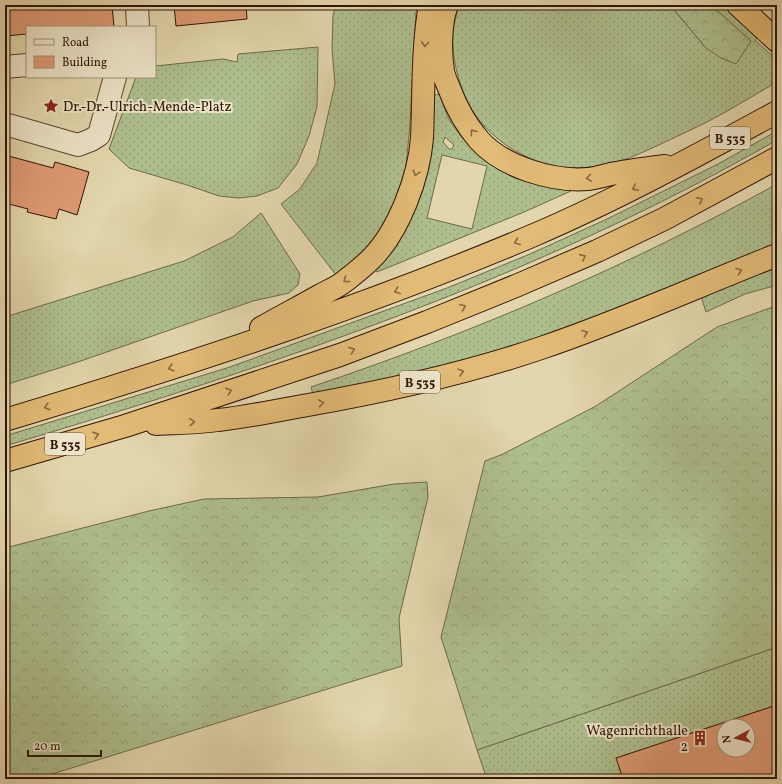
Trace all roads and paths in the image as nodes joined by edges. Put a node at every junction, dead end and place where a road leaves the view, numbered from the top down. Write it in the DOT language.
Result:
graph roads {
  1 [pos="137,5"];
  2 [pos="430,5"];
  3 [pos="447,5"];
  4 [pos="738,5"];
  5 [pos="758,5"];
  6 [pos="777,23"];
  7 [pos="138,26"];
  8 [pos="777,41"];
  9 [pos="26,65"];
  10 [pos="5,67"];
  11 [pos="114,78"];
  12 [pos="777,112"];
  13 [pos="5,124"];
  14 [pos="777,158"];
  15 [pos="682,164"];
  16 [pos="777,255"];
  17 [pos="208,356"];
  18 [pos="5,420"];
  19 [pos="125,426"];
  20 [pos="5,461"];
  1 -- 7 [label="street"];
  2 -- 17 [label="highway, B 535, one-way"];
  15 -- 3 [label="highway, B 535, one-way"];
  4 -- 8 [label="highway"];
  5 -- 6 [label="highway"];
  9 -- 10 [label="street"];
  11 -- 13 [label="street"];
  12 -- 15 [label="highway, B 535"];
  19 -- 14 [label="highway, B 535, one-way"];
  15 -- 17 [label="highway, B 535, one-way"];
  19 -- 16 [label="highway, B 535, one-way"];
  17 -- 18 [label="highway, B 535, one-way"];
  20 -- 19 [label="highway, B 535, one-way"];
}
